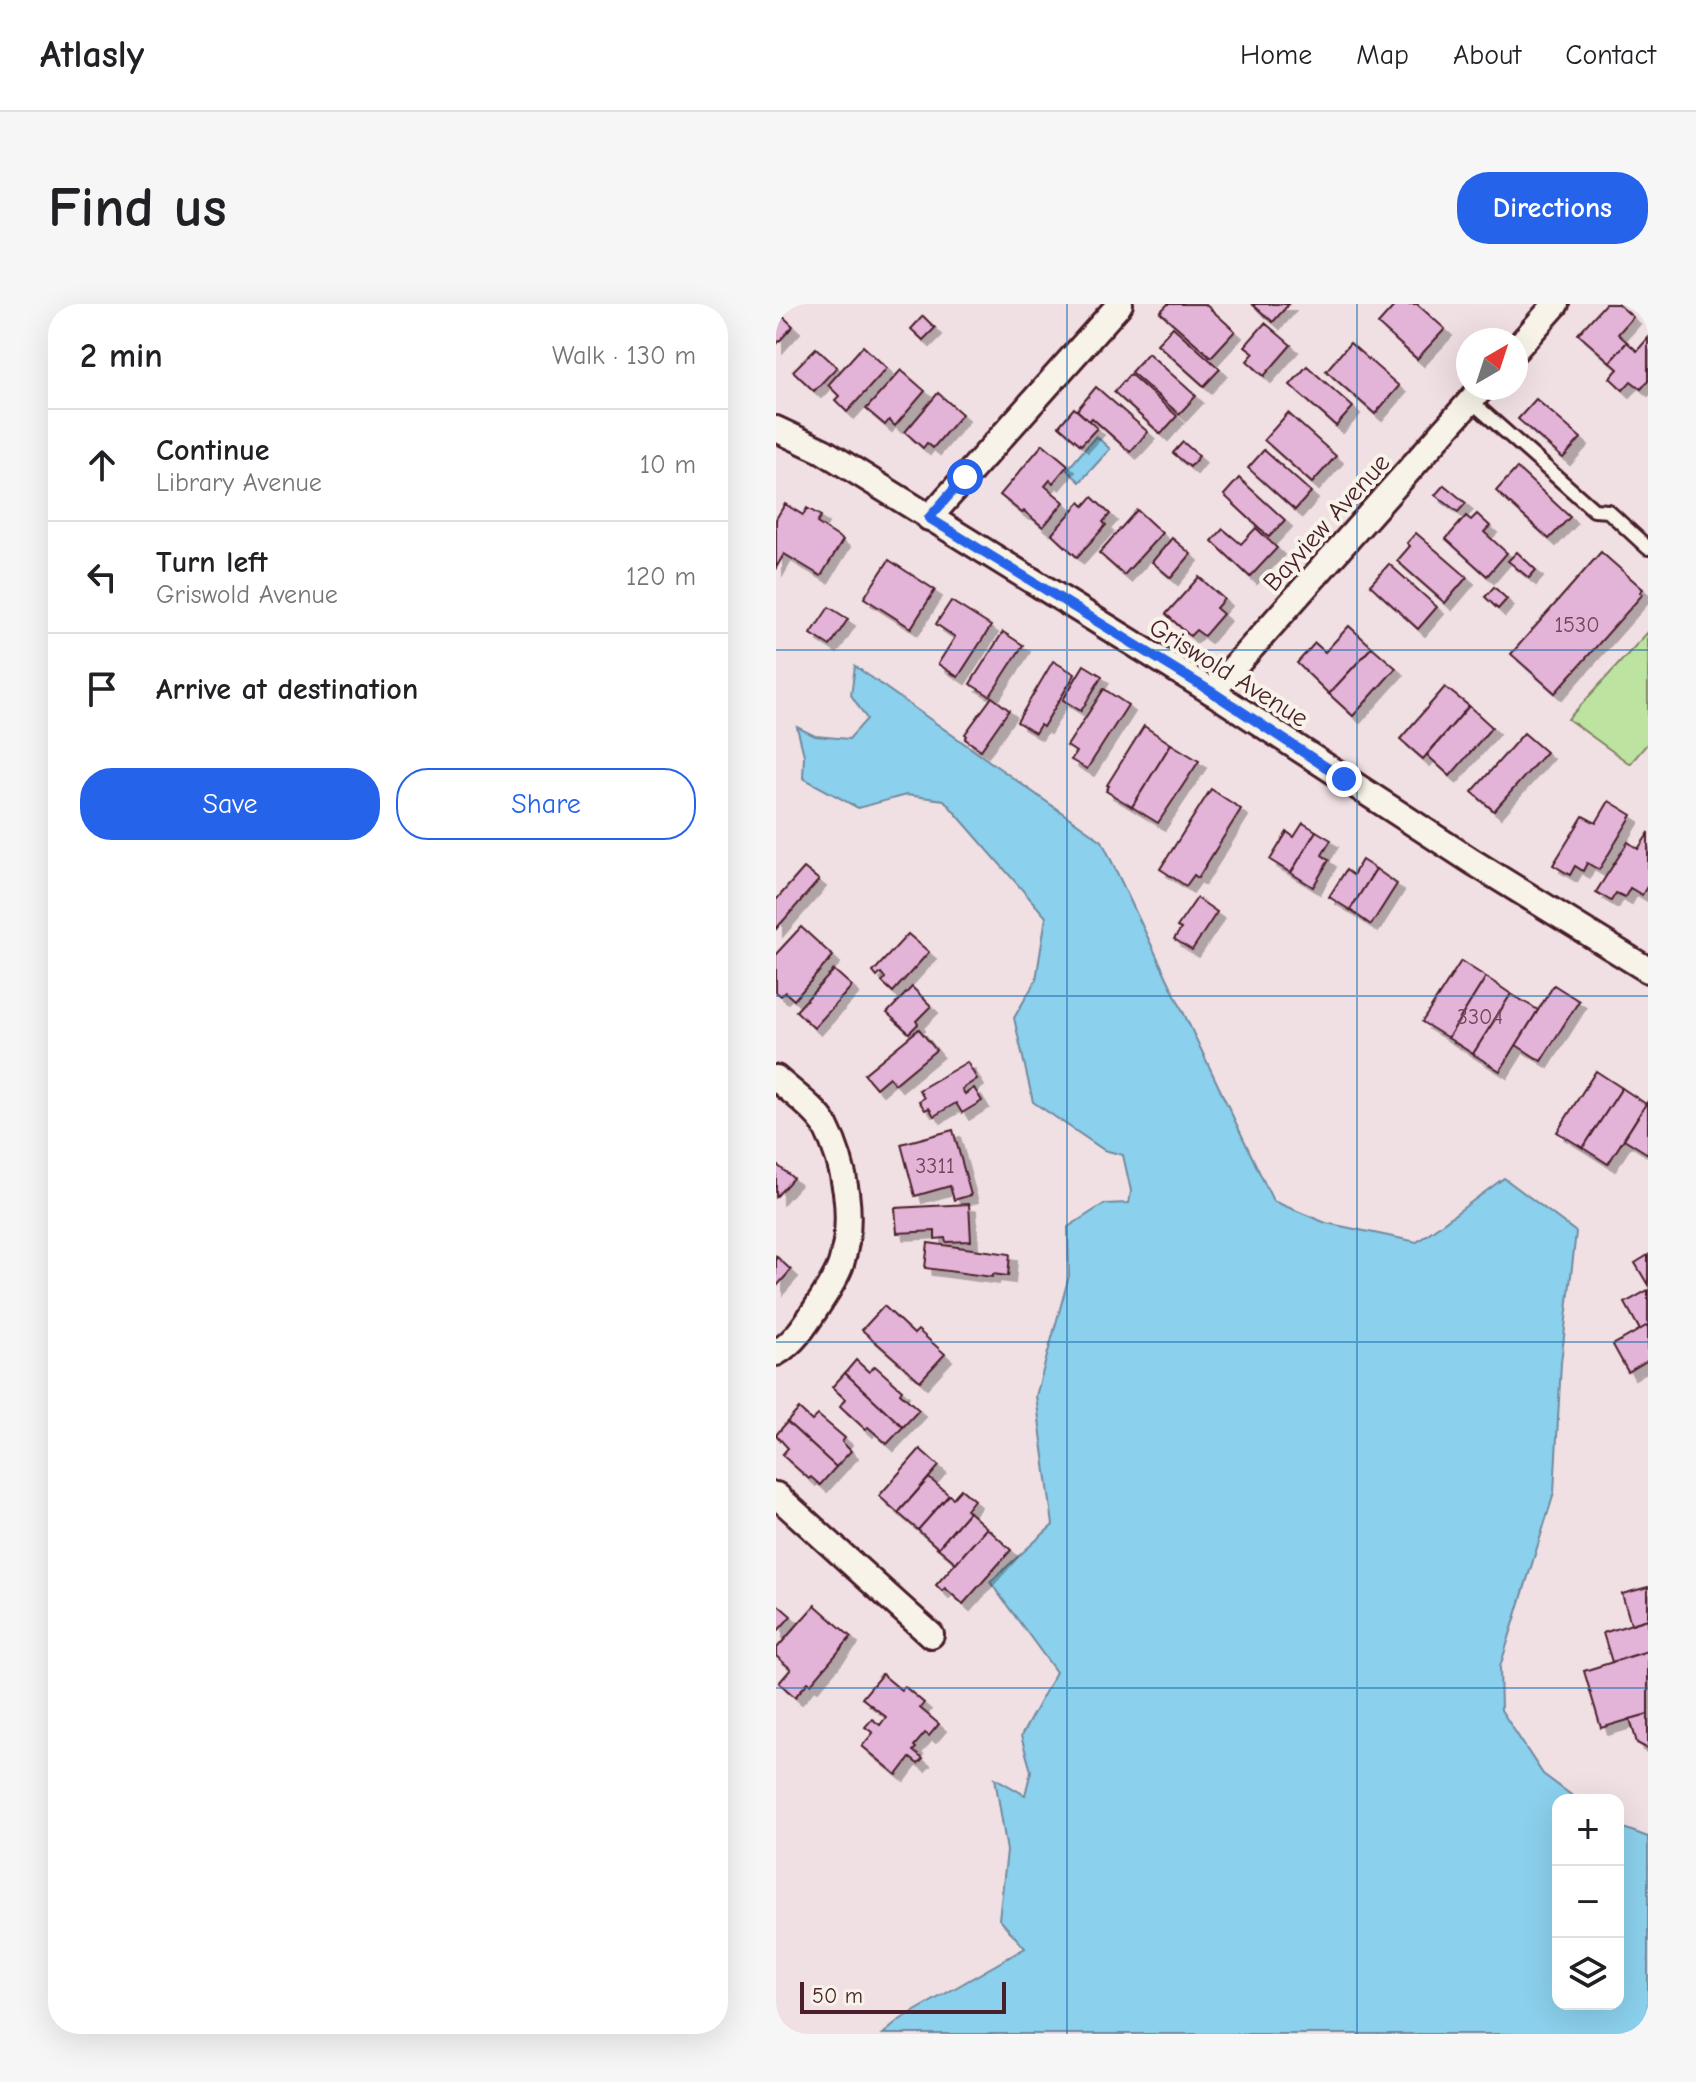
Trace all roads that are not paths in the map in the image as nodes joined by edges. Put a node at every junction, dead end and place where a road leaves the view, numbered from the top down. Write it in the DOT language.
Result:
graph roads {
  1 [pos="1120,304"];
  2 [pos="1556,304"];
  3 [pos="1528,336"];
  4 [pos="1471,400"];
  5 [pos="1482,400"];
  6 [pos="776,429"];
  7 [pos="929,518"];
  8 [pos="1648,548"];
  9 [pos="1212,692"];
  10 [pos="1648,970"];
  11 [pos="776,1078"];
  12 [pos="776,1353"];
  13 [pos="776,1495"];
  14 [pos="931,1635"];
  1 -- 7 [label="street"];
  2 -- 3 [label="street"];
  4 -- 9 [label="street, Bayview Avenue"];
  5 -- 8 [label="lane"];
  6 -- 7 [label="street, Griswold Avenue"];
  7 -- 9 [label="street, Griswold Avenue"];
  9 -- 10 [label="street, Griswold Avenue"];
  11 -- 12 [label="street"];
  13 -- 14 [label="street"];
}
